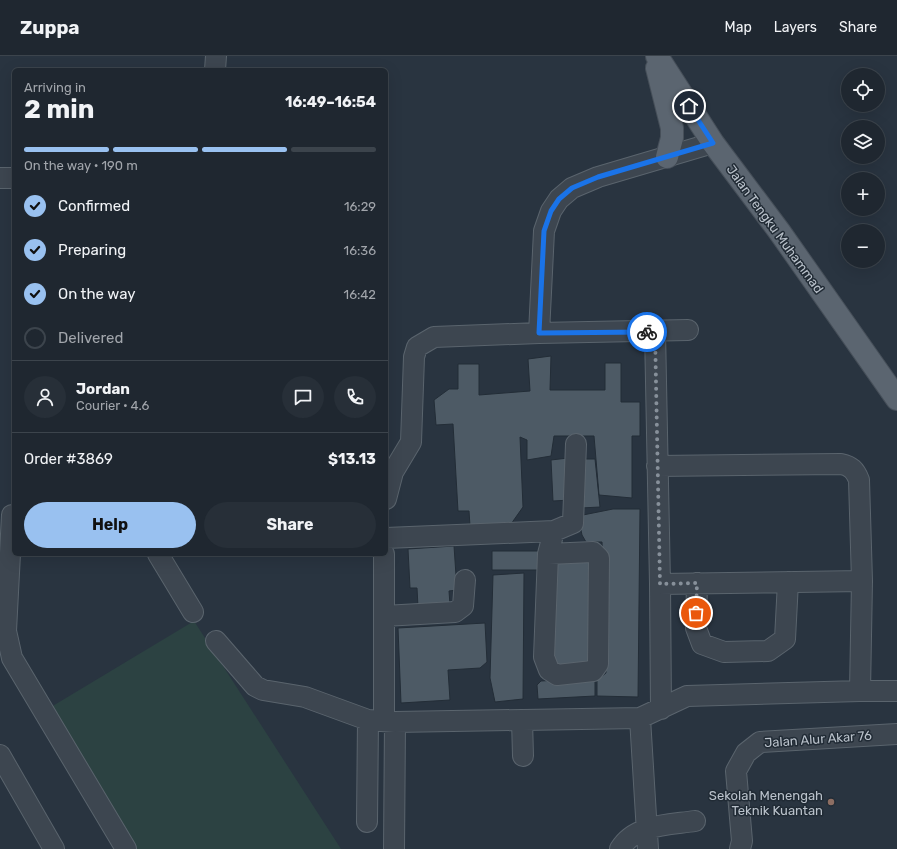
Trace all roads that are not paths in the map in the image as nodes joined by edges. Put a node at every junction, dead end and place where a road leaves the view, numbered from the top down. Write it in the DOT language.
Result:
graph roads {
  1 [pos="216,56"];
  2 [pos="654,56"];
  3 [pos="657,56"];
  4 [pos="215,68"];
  5 [pos="713,143"];
  6 [pos="667,157"];
  7 [pos="0,178"];
  8 [pos="12,178"];
  9 [pos="688,330"];
  10 [pos="655,332"];
  11 [pos="539,333"];
  12 [pos="897,399"];
  13 [pos="576,444"];
  14 [pos="657,466"];
  15 [pos="388,491"];
  16 [pos="8,515"];
  17 [pos="554,531"];
  18 [pos="388,538"];
  19 [pos="548,554"];
  20 [pos="159,556"];
  21 [pos="384,556"];
  22 [pos="465,580"];
  23 [pos="862,581"];
  24 [pos="788,582"];
  25 [pos="697,583"];
  26 [pos="660,584"];
  27 [pos="193,612"];
  28 [pos="384,616"];
  29 [pos="216,641"];
  30 [pos="860,690"];
  31 [pos="897,691"];
  32 [pos="661,709"];
  33 [pos="640,718"];
  34 [pos="522,720"];
  35 [pos="382,721"];
  36 [pos="897,734"];
  37 [pos="0,755"];
  38 [pos="523,756"];
  39 [pos="695,821"];
  40 [pos="367,822"];
  41 [pos="647,828"];
  42 [pos="54,849"];
  43 [pos="126,849"];
  44 [pos="394,849"];
  45 [pos="620,849"];
  46 [pos="648,849"];
  47 [pos="740,849"];
  1 -- 4 [label="street"];
  2 -- 6 [label="main road"];
  3 -- 5 [label="main road, Jalan Tengku Muhammad"];
  5 -- 6 [label="street"];
  5 -- 12 [label="main road, Jalan Tengku Muhammad"];
  6 -- 11 [label="street"];
  7 -- 8 [label="street"];
  9 -- 10 [label="street"];
  10 -- 11 [label="street"];
  10 -- 14 [label="street"];
  11 -- 15 [label="street"];
  13 -- 17 [label="street"];
  14 -- 23 [label="street"];
  14 -- 26 [label="street"];
  16 -- 43 [label="street"];
  17 -- 18 [label="street"];
  17 -- 19 [label="street"];
  19 -- 19 [label="street"];
  20 -- 27 [label="street"];
  21 -- 28 [label="street"];
  22 -- 28 [label="street"];
  23 -- 24 [label="street"];
  23 -- 30 [label="street"];
  24 -- 25 [label="street"];
  24 -- 25 [label="street"];
  25 -- 26 [label="street"];
  26 -- 32 [label="street"];
  28 -- 35 [label="street"];
  29 -- 35 [label="street"];
  30 -- 31 [label="street"];
  30 -- 32 [label="street"];
  32 -- 33 [label="street"];
  33 -- 34 [label="street"];
  33 -- 41 [label="street"];
  34 -- 35 [label="street"];
  34 -- 38 [label="street"];
  35 -- 40 [label="street"];
  35 -- 44 [label="street"];
  36 -- 47 [label="street, Jalan Alur Akar 76"];
  37 -- 42 [label="street"];
  39 -- 41 [label="street"];
  41 -- 45 [label="street"];
  41 -- 46 [label="street"];
}
